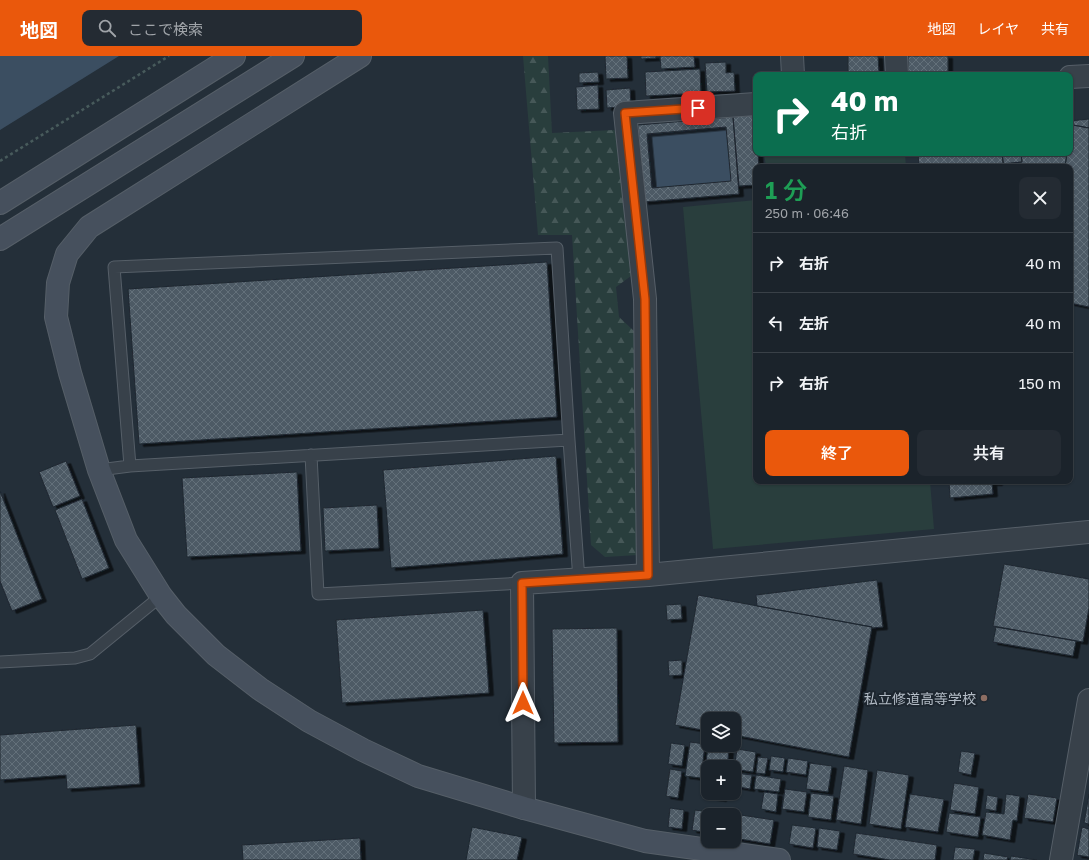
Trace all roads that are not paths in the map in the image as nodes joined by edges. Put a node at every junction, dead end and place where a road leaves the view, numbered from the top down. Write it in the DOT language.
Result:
graph roads {
  1 [pos="234,56"];
  2 [pos="293,56"];
  3 [pos="360,56"];
  4 [pos="792,56"];
  5 [pos="896,56"];
  6 [pos="793,72"];
  7 [pos="896,72"];
  8 [pos="1089,76"];
  9 [pos="1073,77"];
  10 [pos="753,104"];
  11 [pos="0,203"];
  12 [pos="0,239"];
  13 [pos="569,440"];
  14 [pos="311,455"];
  15 [pos="130,466"];
  16 [pos="99,470"];
  17 [pos="1089,532"];
  18 [pos="648,575"];
  19 [pos="579,580"];
  20 [pos="522,583"];
  21 [pos="161,596"];
  22 [pos="0,662"];
  23 [pos="1089,700"];
  24 [pos="524,808"];
  25 [pos="778,860"];
  26 [pos="1061,860"];
  1 -- 11 [label="street"];
  2 -- 12 [label="street"];
  3 -- 16 [label="street"];
  4 -- 6 [label="street"];
  5 -- 7 [label="street"];
  8 -- 9 [label="street"];
  10 -- 18 [label="street"];
  13 -- 14 [label="lane"];
  13 -- 15 [label="lane"];
  13 -- 19 [label="lane"];
  14 -- 15 [label="lane"];
  14 -- 20 [label="lane"];
  15 -- 16 [label="lane"];
  16 -- 21 [label="street"];
  17 -- 18 [label="street"];
  18 -- 19 [label="street"];
  19 -- 20 [label="street"];
  20 -- 24 [label="street"];
  21 -- 22 [label="lane"];
  21 -- 24 [label="street"];
  23 -- 26 [label="street"];
  24 -- 25 [label="street"];
}
